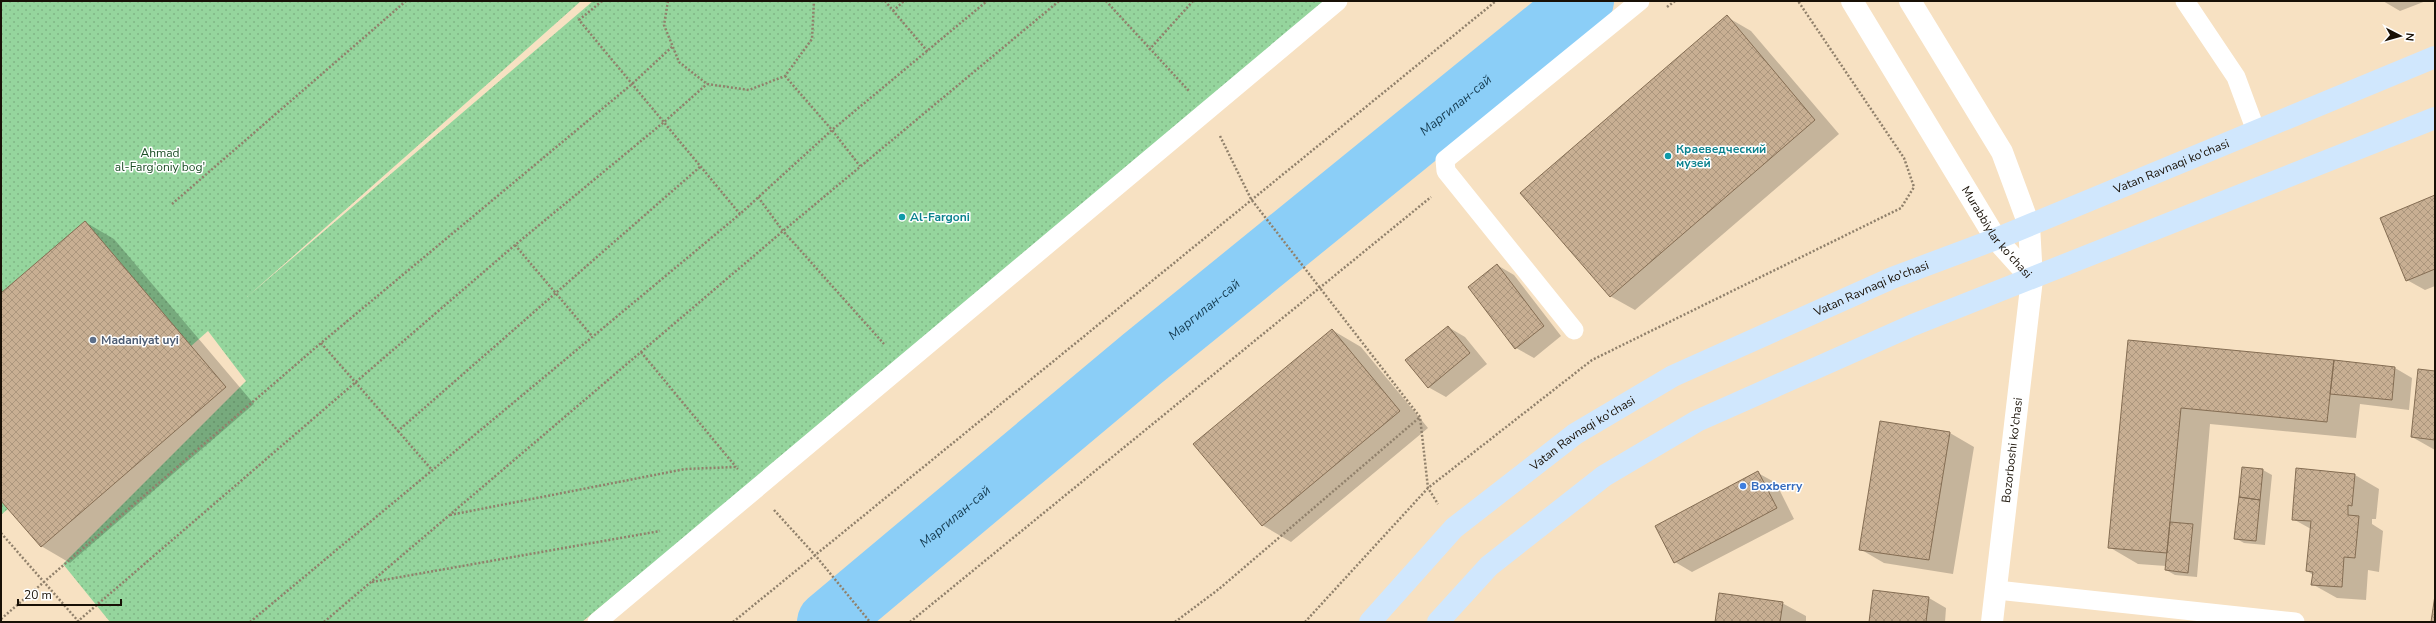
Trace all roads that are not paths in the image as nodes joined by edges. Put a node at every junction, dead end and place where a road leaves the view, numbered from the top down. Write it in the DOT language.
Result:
graph roads {
  1 [pos="1338,1"];
  2 [pos="1640,1"];
  3 [pos="1852,1"];
  4 [pos="1910,1"];
  5 [pos="2184,1"];
  6 [pos="2435,57"];
  7 [pos="2435,118"];
  8 [pos="2256,131"];
  9 [pos="2029,225"];
  10 [pos="1996,238"];
  11 [pos="2032,279"];
  12 [pos="1574,330"];
  13 [pos="1997,590"];
  14 [pos="597,622"];
  15 [pos="1370,622"];
  16 [pos="1438,622"];
  17 [pos="1992,622"];
  18 [pos="2295,622"];
  1 -- 14 [label="lane"];
  2 -- 12 [label="lane"];
  3 -- 10 [label="street, Murabbiylar ko'chasi"];
  4 -- 9 [label="street, Murabbiylar ko'chasi"];
  5 -- 8 [label="lane"];
  6 -- 8 [label="main road, Vatan Ravnaqi ko'chasi"];
  7 -- 11 [label="main road"];
  8 -- 9 [label="main road, Vatan Ravnaqi ko'chasi"];
  9 -- 10 [label="main road, Vatan Ravnaqi ko'chasi"];
  9 -- 11 [label="street, Murabbiylar ko'chasi"];
  10 -- 11 [label="street, Murabbiylar ko'chasi"];
  10 -- 15 [label="main road, Vatan Ravnaqi ko'chasi"];
  11 -- 13 [label="street, Bozorboshi ko'chasi"];
  11 -- 16 [label="main road"];
  13 -- 17 [label="street, Bozorboshi ko'chasi"];
  13 -- 18 [label="lane"];
}
